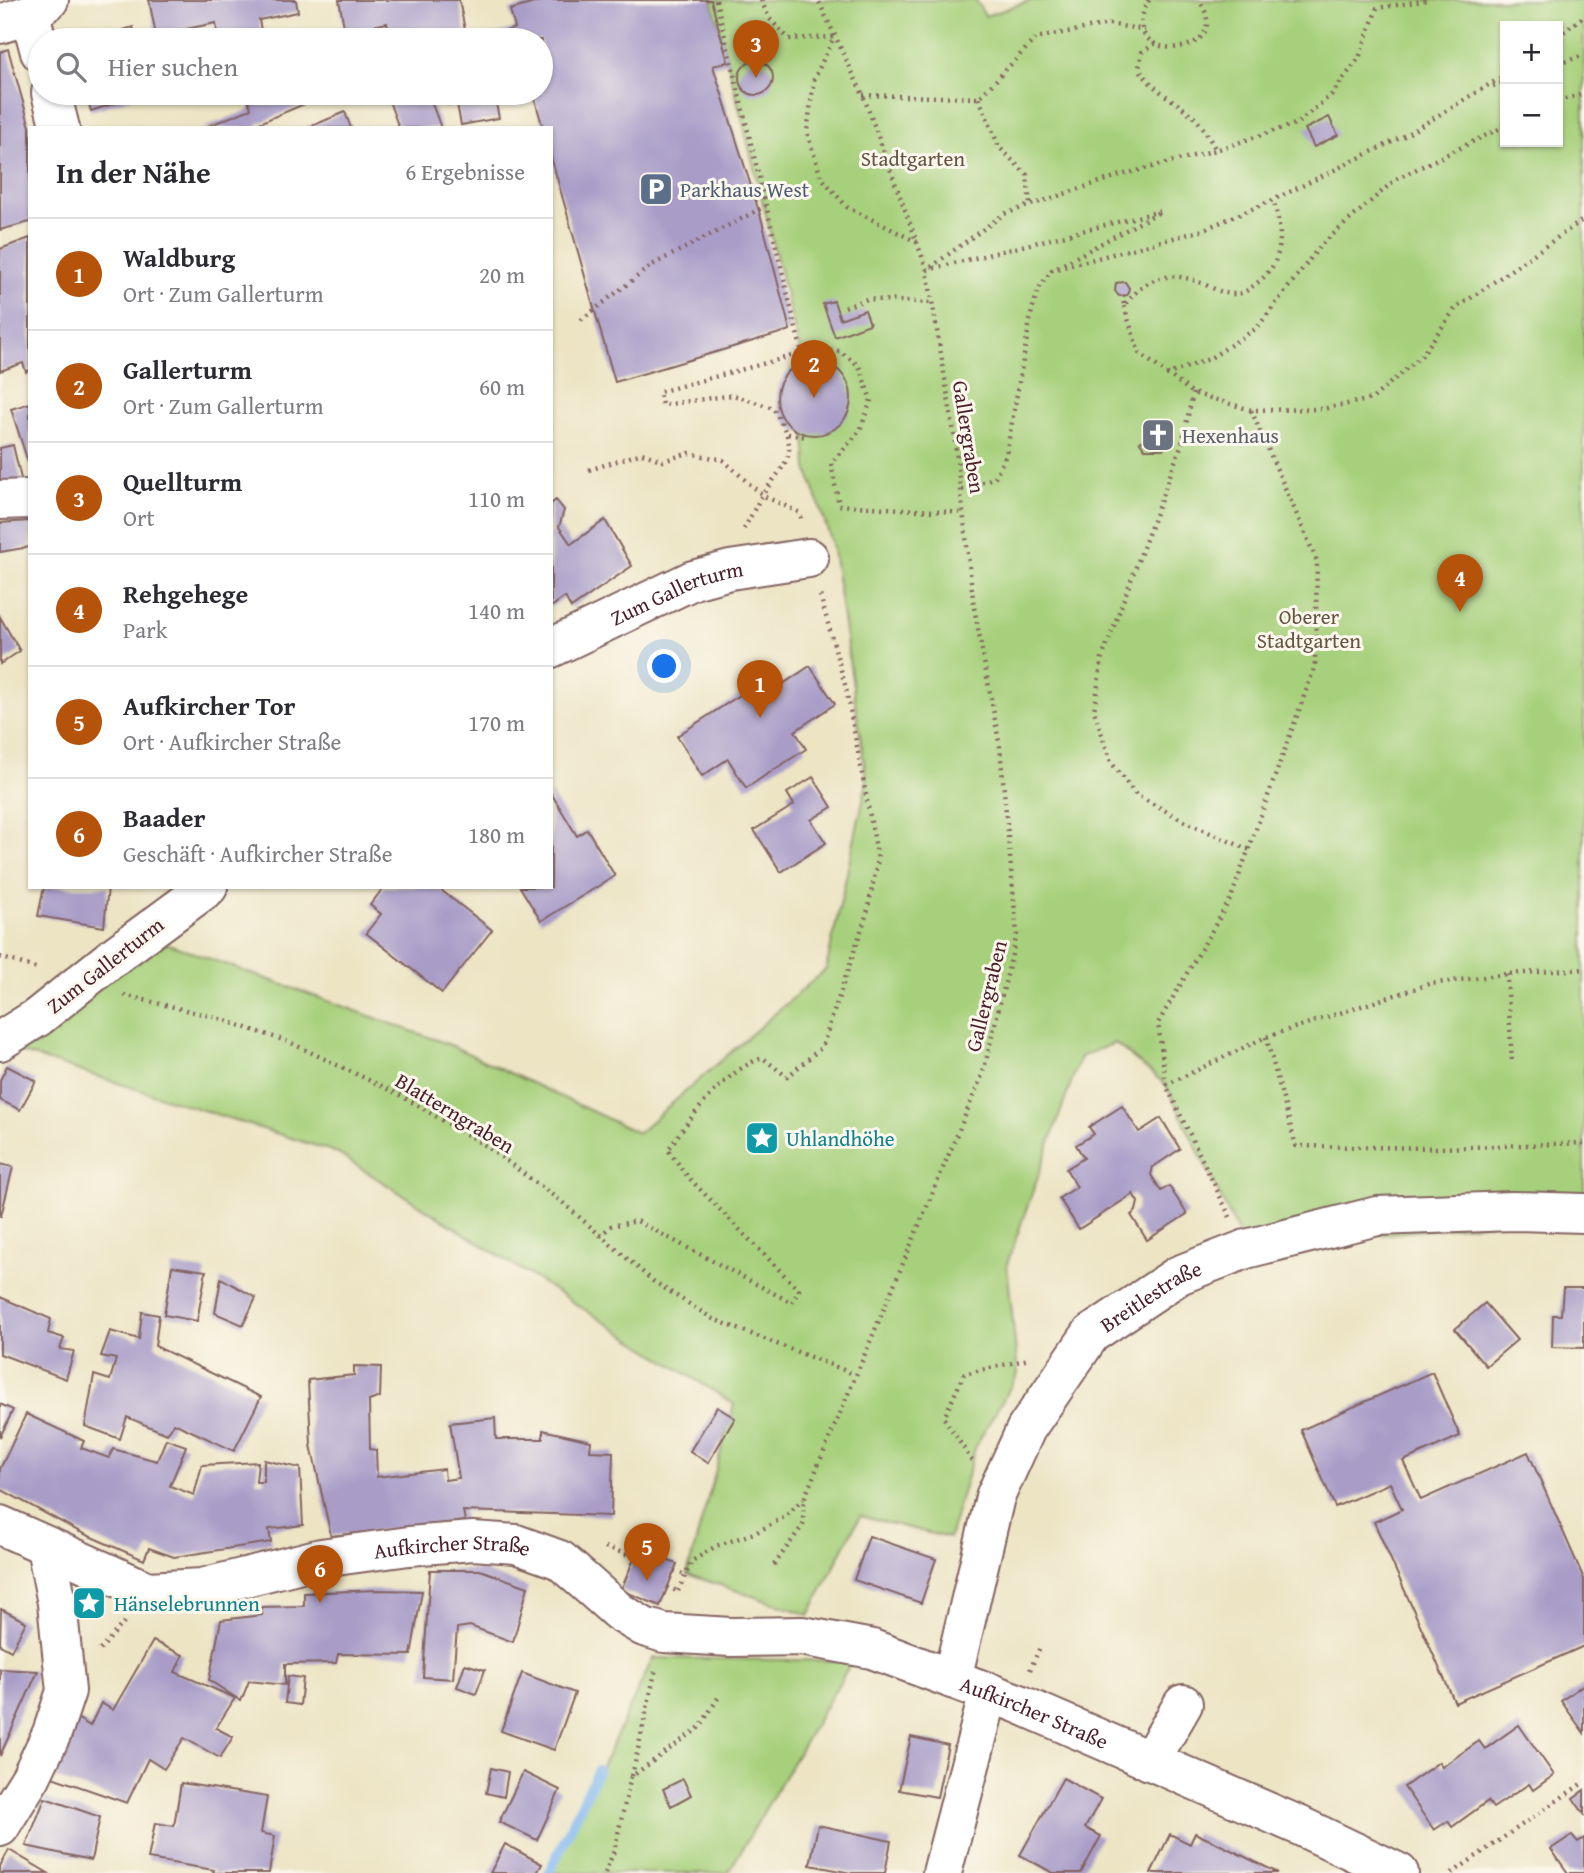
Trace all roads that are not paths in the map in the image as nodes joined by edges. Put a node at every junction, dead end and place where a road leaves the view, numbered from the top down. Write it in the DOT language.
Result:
graph roads {
  1 [pos="54,105"];
  2 [pos="59,126"];
  3 [pos="28,499"];
  4 [pos="0,500"];
  5 [pos="809,558"];
  6 [pos="553,647"];
  7 [pos="206,889"];
  8 [pos="0,1041"];
  9 [pos="1584,1213"];
  10 [pos="0,1525"];
  11 [pos="46,1547"];
  12 [pos="952,1679"];
  13 [pos="989,1692"];
  14 [pos="1182,1704"];
  15 [pos="1150,1761"];
  16 [pos="0,1827"];
  17 [pos="942,1873"];
  18 [pos="1399,1873"];
  1 -- 2 [label="street"];
  3 -- 4 [label="street"];
  5 -- 6 [label="street, Zum Gallerturm"];
  7 -- 8 [label="street, Zum Gallerturm, bridge"];
  9 -- 12 [label="street, Breitlestraße"];
  10 -- 11 [label="street, Aufkircher Straße"];
  11 -- 12 [label="street, Aufkircher Straße"];
  11 -- 16 [label="street"];
  12 -- 13 [label="street, Aufkircher Straße"];
  13 -- 15 [label="street, Aufkircher Straße"];
  13 -- 17 [label="street"];
  14 -- 15 [label="street"];
  15 -- 18 [label="street, Aufkircher Straße"];
}
